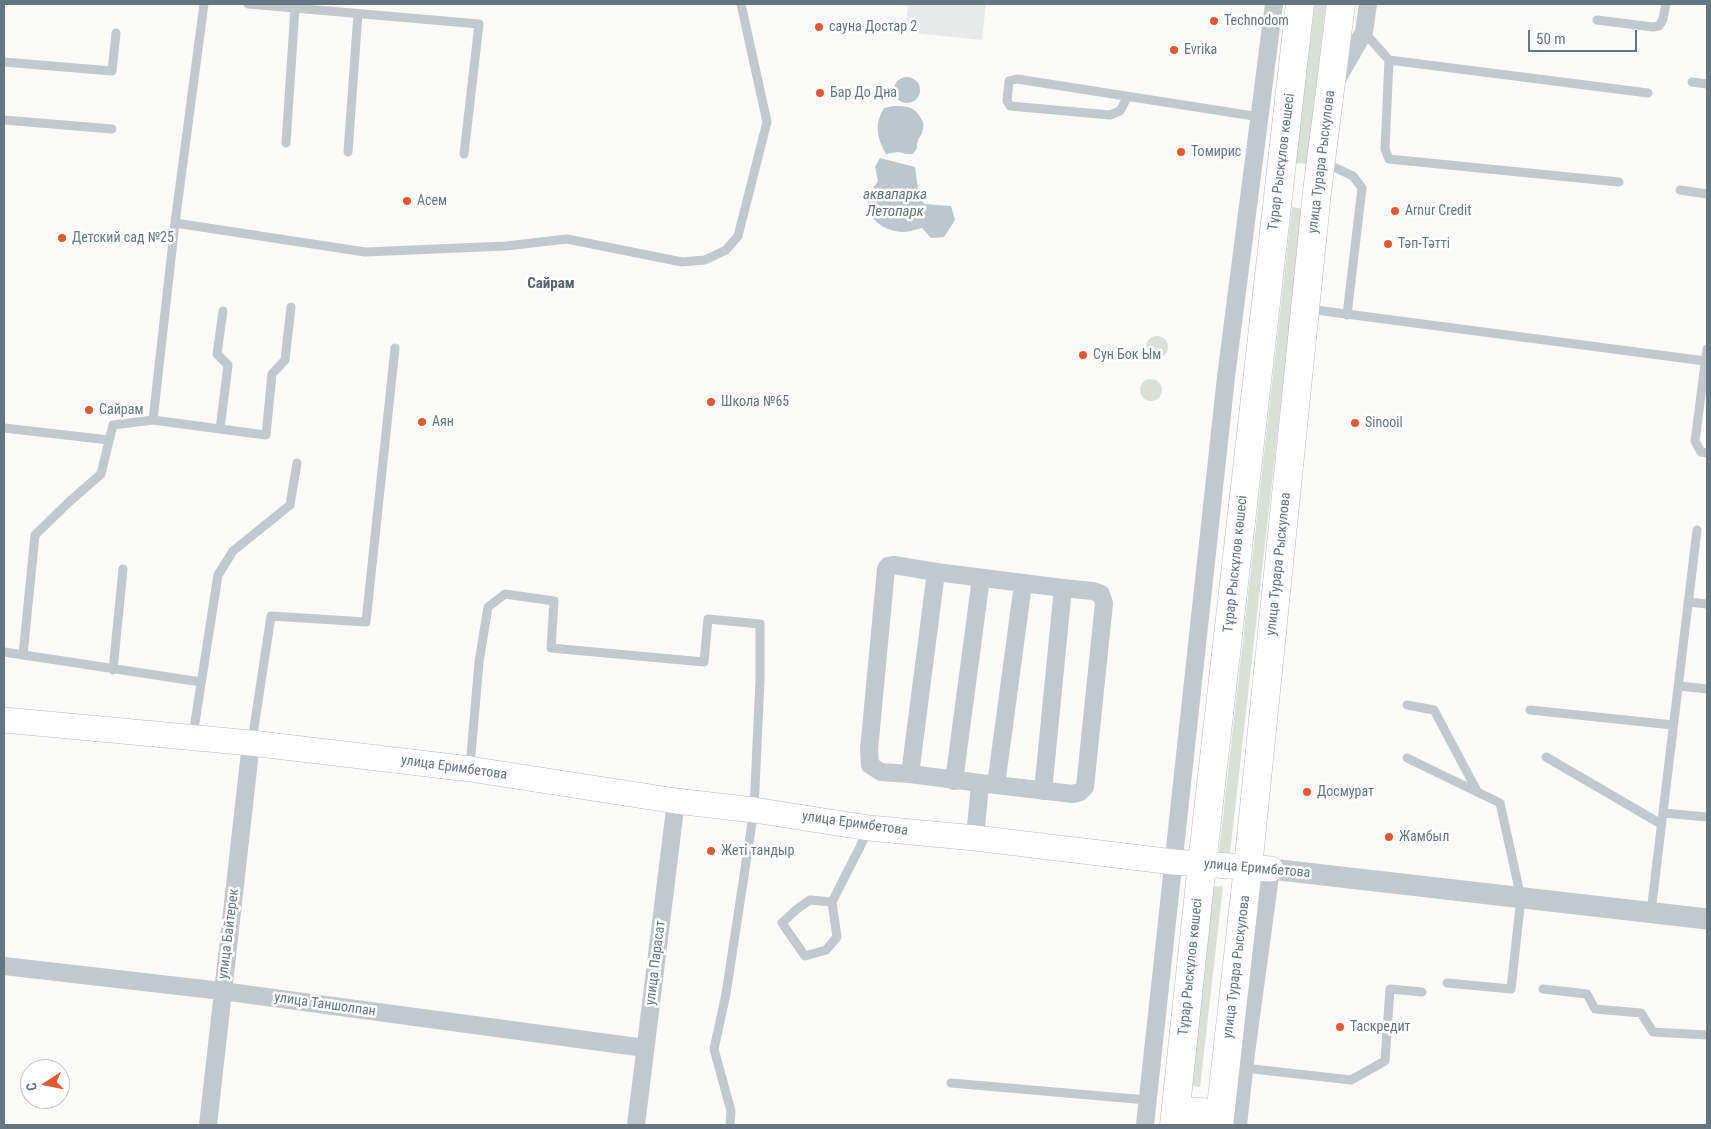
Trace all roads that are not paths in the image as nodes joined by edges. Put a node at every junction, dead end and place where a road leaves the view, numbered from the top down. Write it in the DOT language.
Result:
graph roads {
  1 [pos="204,4"];
  2 [pos="248,4"];
  3 [pos="741,4"];
  4 [pos="1274,4"];
  5 [pos="1300,4"];
  6 [pos="1341,4"];
  7 [pos="1368,4"];
  8 [pos="1666,4"];
  9 [pos="295,8"];
  10 [pos="358,14"];
  11 [pos="1598,20"];
  12 [pos="1364,32"];
  13 [pos="116,34"];
  14 [pos="1389,60"];
  15 [pos="4,62"];
  16 [pos="1692,82"];
  17 [pos="1707,84"];
  18 [pos="1331,90"];
  19 [pos="1648,93"];
  20 [pos="1128,96"];
  21 [pos="1260,117"];
  22 [pos="4,120"];
  23 [pos="112,129"];
  24 [pos="286,143"];
  25 [pos="348,152"];
  26 [pos="464,154"];
  27 [pos="1322,161"];
  28 [pos="1619,182"];
  29 [pos="1279,186"];
  30 [pos="1680,190"];
  31 [pos="1317,192"];
  32 [pos="1707,194"];
  33 [pos="175,223"];
  34 [pos="291,307"];
  35 [pos="1305,309"];
  36 [pos="223,310"];
  37 [pos="1346,315"];
  38 [pos="395,348"];
  39 [pos="1707,349"];
  40 [pos="1706,361"];
  41 [pos="1704,394"];
  42 [pos="153,420"];
  43 [pos="4,428"];
  44 [pos="220,429"];
  45 [pos="109,440"];
  46 [pos="1707,452"];
  47 [pos="297,463"];
  48 [pos="1697,530"];
  49 [pos="123,569"];
  50 [pos="936,572"];
  51 [pos="980,578"];
  52 [pos="1023,584"];
  53 [pos="1063,588"];
  54 [pos="1688,602"];
  55 [pos="1707,604"];
  56 [pos="4,652"];
  57 [pos="23,654"];
  58 [pos="113,670"];
  59 [pos="201,682"];
  60 [pos="1679,686"];
  61 [pos="1707,689"];
  62 [pos="1407,705"];
  63 [pos="1530,710"];
  64 [pos="4,720"];
  65 [pos="1673,725"];
  66 [pos="192,738"];
  67 [pos="252,743"];
  68 [pos="1546,757"];
  69 [pos="1407,758"];
  70 [pos="470,769"];
  71 [pos="910,774"];
  72 [pos="954,780"];
  73 [pos="988,785"];
  74 [pos="1043,791"];
  75 [pos="1477,792"];
  76 [pos="676,801"];
  77 [pos="754,810"];
  78 [pos="1663,813"];
  79 [pos="1707,818"];
  80 [pos="1661,824"];
  81 [pos="869,828"];
  82 [pos="975,838"];
  83 [pos="1174,862"];
  84 [pos="1202,864"];
  85 [pos="1260,868"];
  86 [pos="1521,898"];
  87 [pos="832,902"];
  88 [pos="1651,912"];
  89 [pos="1707,919"];
  90 [pos="4,966"];
  91 [pos="1447,983"];
  92 [pos="1543,989"];
  93 [pos="222,991"];
  94 [pos="1234,992"];
  95 [pos="1422,992"];
  96 [pos="1707,1035"];
  97 [pos="645,1048"];
  98 [pos="1245,1061"];
  99 [pos="951,1083"];
  100 [pos="1148,1100"];
  101 [pos="1175,1118"];
  102 [pos="1226,1122"];
  103 [pos="208,1125"];
  104 [pos="636,1125"];
  105 [pos="730,1125"];
  106 [pos="1144,1125"];
  1 -- 33 [label="lane"];
  2 -- 9 [label="lane"];
  3 -- 33 [label="lane"];
  4 -- 21 [label="street"];
  5 -- 29 [label="main road, Тұрар Рыскұлов көшесі"];
  6 -- 18 [label="main road, улица Турара Рыскулова"];
  7 -- 12 [label="street"];
  8 -- 11 [label="lane"];
  9 -- 10 [label="lane"];
  9 -- 24 [label="lane"];
  10 -- 25 [label="lane"];
  10 -- 26 [label="lane"];
  12 -- 14 [label="lane"];
  12 -- 18 [label="street"];
  13 -- 15 [label="lane"];
  14 -- 19 [label="lane"];
  14 -- 28 [label="lane"];
  16 -- 17 [label="lane"];
  18 -- 27 [label="main road, улица Турара Рыскулова"];
  20 -- 20 [label="lane"];
  20 -- 21 [label="lane"];
  21 -- 83 [label="street"];
  22 -- 23 [label="lane"];
  27 -- 31 [label="main road, улица Турара Рыскулова"];
  27 -- 37 [label="lane"];
  29 -- 31 [label="main road"];
  29 -- 84 [label="main road, Тұрар Рыскұлов көшесі"];
  30 -- 32 [label="lane"];
  31 -- 35 [label="main road, улица Турара Рыскулова"];
  33 -- 42 [label="lane"];
  34 -- 44 [label="lane"];
  35 -- 37 [label="lane"];
  35 -- 85 [label="main road, улица Турара Рыскулова"];
  36 -- 44 [label="lane"];
  37 -- 40 [label="lane"];
  38 -- 67 [label="lane"];
  39 -- 40 [label="lane"];
  40 -- 41 [label="lane"];
  41 -- 46 [label="lane"];
  42 -- 44 [label="lane"];
  42 -- 45 [label="lane"];
  43 -- 45 [label="lane"];
  45 -- 57 [label="lane"];
  47 -- 59 [label="lane"];
  48 -- 54 [label="lane"];
  49 -- 58 [label="lane"];
  50 -- 51 [label="street"];
  50 -- 71 [label="street"];
  50 -- 71 [label="street"];
  51 -- 52 [label="street"];
  51 -- 72 [label="street"];
  52 -- 53 [label="street"];
  52 -- 73 [label="street"];
  53 -- 74 [label="street"];
  53 -- 74 [label="street"];
  54 -- 55 [label="lane"];
  54 -- 60 [label="lane"];
  56 -- 57 [label="lane"];
  57 -- 58 [label="lane"];
  58 -- 59 [label="lane"];
  59 -- 66 [label="lane"];
  60 -- 61 [label="lane"];
  60 -- 65 [label="lane"];
  62 -- 75 [label="lane"];
  63 -- 65 [label="lane"];
  64 -- 66 [label="main road, улица Еримбетова"];
  65 -- 78 [label="lane"];
  66 -- 67 [label="main road, улица Еримбетова"];
  67 -- 70 [label="main road, улица Еримбетова"];
  67 -- 93 [label="street, улица Байтерек"];
  68 -- 80 [label="lane"];
  69 -- 75 [label="lane"];
  70 -- 76 [label="main road, улица Еримбетова"];
  70 -- 77 [label="lane"];
  71 -- 72 [label="street"];
  72 -- 73 [label="street"];
  73 -- 74 [label="street"];
  73 -- 82 [label="street"];
  75 -- 86 [label="lane"];
  76 -- 77 [label="main road, улица Еримбетова"];
  76 -- 97 [label="street, улица Парасат"];
  77 -- 81 [label="main road, улица Еримбетова"];
  77 -- 105 [label="lane"];
  78 -- 79 [label="lane"];
  78 -- 80 [label="lane"];
  80 -- 88 [label="lane"];
  81 -- 82 [label="main road, улица Еримбетова"];
  81 -- 87 [label="lane"];
  82 -- 83 [label="main road, улица Еримбетова"];
  83 -- 84 [label="main road, улица Еримбетова"];
  83 -- 100 [label="street"];
  84 -- 85 [label="main road, улица Еримбетова"];
  84 -- 101 [label="main road, Тұрар Рыскұлов көшесі"];
  85 -- 86 [label="street, улица Еримбетова"];
  85 -- 94 [label="main road, улица Турара Рыскулова"];
  85 -- 98 [label="street"];
  86 -- 88 [label="street, улица Еримбетова"];
  86 -- 91 [label="lane"];
  87 -- 87 [label="lane"];
  88 -- 89 [label="street, улица Еримбетова"];
  90 -- 93 [label="street, улица Таншолпан"];
  92 -- 96 [label="lane"];
  93 -- 97 [label="street, улица Таншолпан"];
  93 -- 103 [label="street, улица Байтерек"];
  94 -- 98 [label="street"];
  94 -- 102 [label="main road, улица Турара Рыскулова"];
  95 -- 98 [label="lane"];
  97 -- 104 [label="street, улица Парасат"];
  98 -- 102 [label="street"];
  99 -- 100 [label="lane"];
  100 -- 106 [label="street"];
  101 -- 102 [label="main road"];
}
